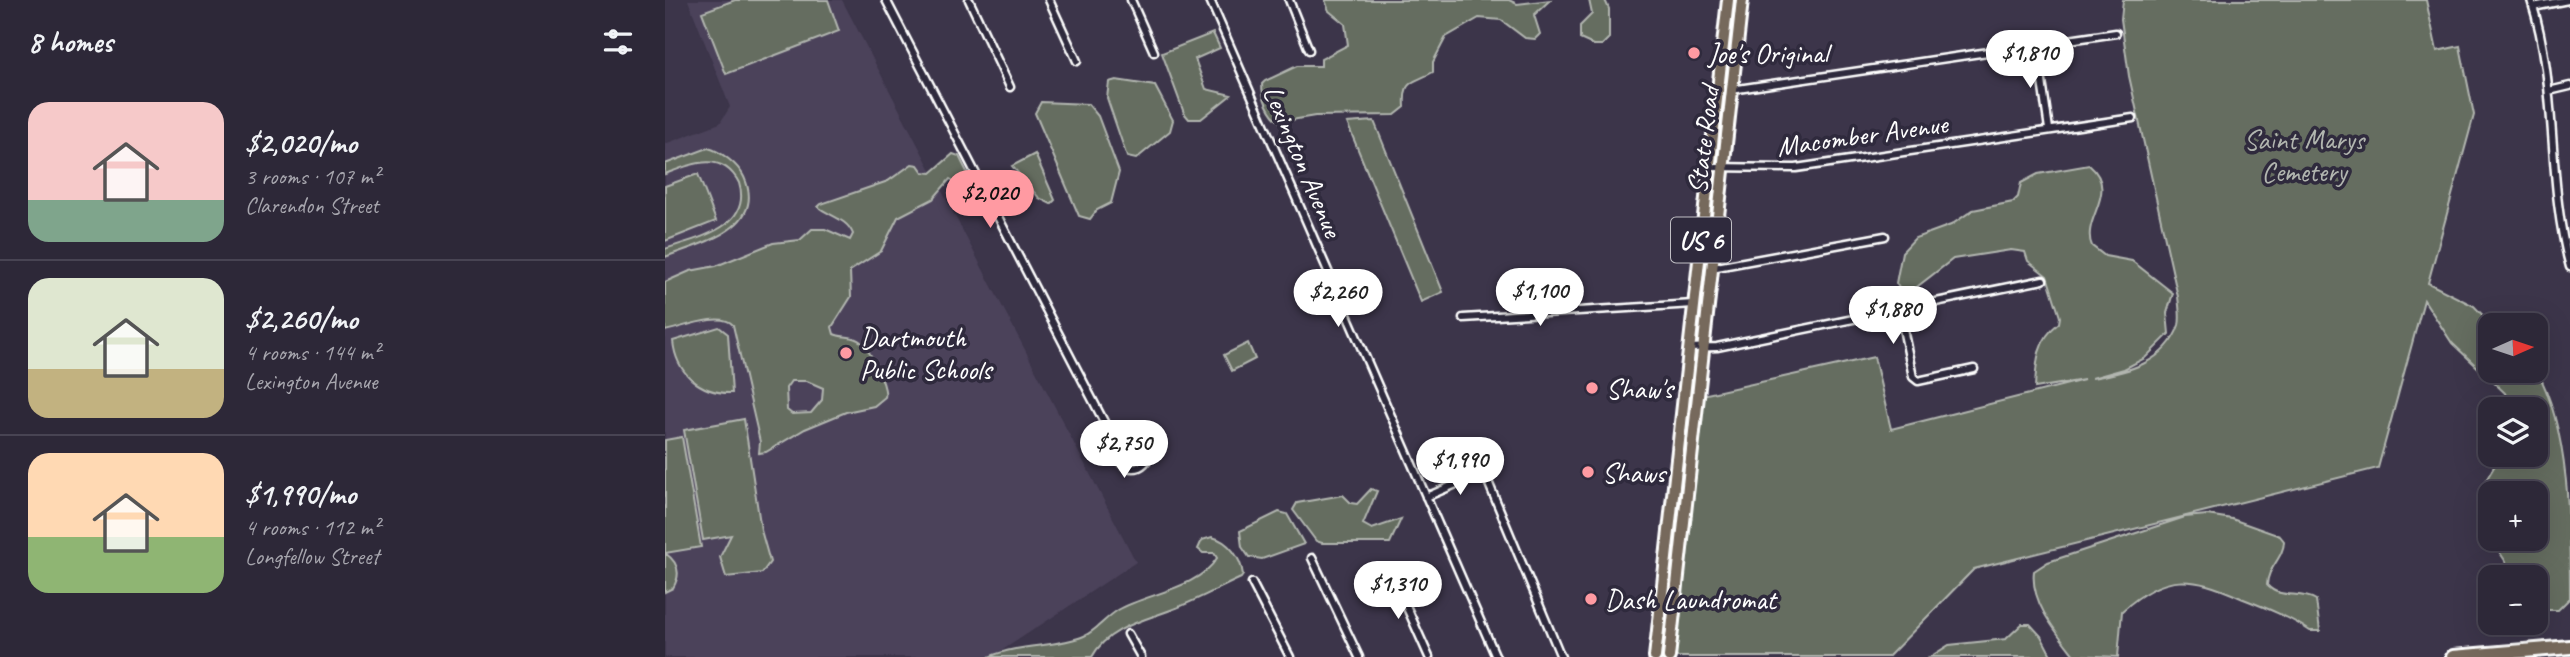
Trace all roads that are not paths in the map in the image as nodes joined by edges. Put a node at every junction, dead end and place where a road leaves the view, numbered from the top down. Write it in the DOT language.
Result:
graph roads {
  1 [pos="886,0"];
  2 [pos="969,0"];
  3 [pos="1049,0"];
  4 [pos="1131,0"];
  5 [pos="1210,0"];
  6 [pos="1289,0"];
  7 [pos="1728,0"];
  8 [pos="1742,0"];
  9 [pos="2568,0"];
  10 [pos="2532,4"];
  11 [pos="2116,33"];
  12 [pos="2037,47"];
  13 [pos="1309,50"];
  14 [pos="1154,52"];
  15 [pos="1077,61"];
  16 [pos="2570,86"];
  17 [pos="1010,87"];
  18 [pos="1731,90"];
  19 [pos="2549,91"];
  20 [pos="2133,118"];
  21 [pos="2049,129"];
  22 [pos="1710,167"];
  23 [pos="1722,168"];
  24 [pos="1885,236"];
  25 [pos="2568,247"];
  26 [pos="2570,267"];
  27 [pos="1711,268"];
  28 [pos="2043,280"];
  29 [pos="1694,304"];
  30 [pos="1899,309"];
  31 [pos="1463,318"];
  32 [pos="1689,348"];
  33 [pos="1702,348"];
  34 [pos="1974,369"];
  35 [pos="1117,447"];
  36 [pos="1426,497"];
  37 [pos="1668,534"];
  38 [pos="1682,536"];
  39 [pos="1312,558"];
  40 [pos="1392,575"];
  41 [pos="1252,583"];
  42 [pos="1128,634"];
  43 [pos="2570,648"];
  44 [pos="1141,657"];
  45 [pos="1290,657"];
  46 [pos="1359,657"];
  47 [pos="1429,657"];
  48 [pos="1496,657"];
  49 [pos="1562,657"];
  50 [pos="1655,657"];
  51 [pos="1669,657"];
  52 [pos="2453,657"];
  1 -- 35 [label="street"];
  2 -- 17 [label="street"];
  3 -- 15 [label="street"];
  4 -- 14 [label="street"];
  5 -- 36 [label="street, Lexington Avenue"];
  6 -- 13 [label="street"];
  7 -- 22 [label="main road, State Road / US 6"];
  8 -- 18 [label="main road, State Road / US 6"];
  9 -- 10 [label="street"];
  10 -- 19 [label="street"];
  11 -- 12 [label="street"];
  12 -- 18 [label="street"];
  12 -- 21 [label="street"];
  16 -- 19 [label="street"];
  18 -- 23 [label="main road, State Road / US 6"];
  19 -- 25 [label="street"];
  20 -- 21 [label="street, Macomber Avenue"];
  21 -- 23 [label="street, Macomber Avenue"];
  22 -- 23 [label="street, Macomber Avenue"];
  22 -- 29 [label="main road, State Road / US 6"];
  23 -- 27 [label="main road, State Road / US 6"];
  24 -- 27 [label="street"];
  25 -- 26 [label="street"];
  27 -- 33 [label="main road, State Road / US 6"];
  28 -- 30 [label="street"];
  29 -- 31 [label="street"];
  29 -- 32 [label="main road, State Road / US 6"];
  30 -- 33 [label="street"];
  30 -- 34 [label="street"];
  32 -- 33 [label="street"];
  32 -- 37 [label="main road, State Road / US 6"];
  33 -- 38 [label="main road, State Road / US 6"];
  35 -- 35 [label="street"];
  36 -- 48 [label="street, Lexington Avenue"];
  36 -- 49 [label="street"];
  37 -- 38 [label="main road"];
  37 -- 50 [label="main road, US 6"];
  38 -- 51 [label="main road, US 6"];
  39 -- 46 [label="street"];
  40 -- 47 [label="street"];
  41 -- 45 [label="street"];
  42 -- 44 [label="street"];
  43 -- 52 [label="highway"];
}
